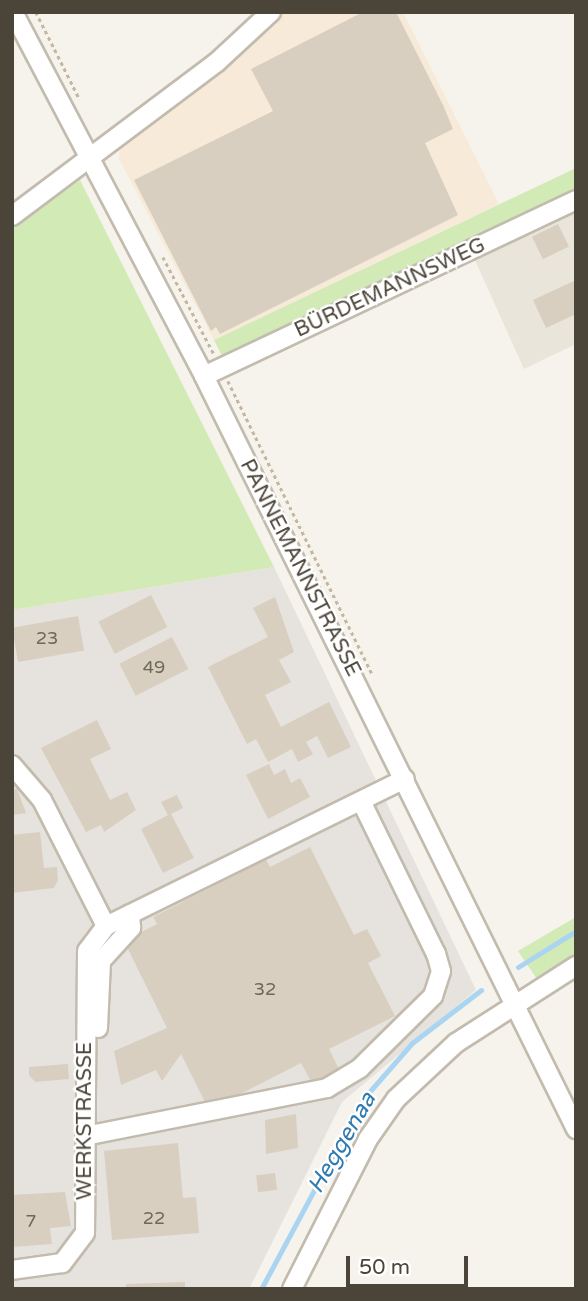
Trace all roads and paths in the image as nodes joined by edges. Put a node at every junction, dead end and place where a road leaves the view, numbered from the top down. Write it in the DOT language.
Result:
graph roads {
  1 [pos="13,12"];
  2 [pos="271,12"];
  3 [pos="88,160"];
  4 [pos="576,200"];
  5 [pos="12,216"];
  6 [pos="204,376"];
  7 [pos="12,765"];
  8 [pos="405,779"];
  9 [pos="361,801"];
  10 [pos="130,914"];
  11 [pos="106,926"];
  12 [pos="576,967"];
  13 [pos="513,1005"];
  14 [pos="576,1129"];
  15 [pos="92,1135"];
  16 [pos="12,1270"];
  17 [pos="292,1289"];
  1 -- 3 [label="street, PANNEMANNSTRASSE"];
  2 -- 3 [label="street"];
  3 -- 5 [label="street"];
  3 -- 6 [label="street, PANNEMANNSTRASSE"];
  4 -- 6 [label="street, BÜRDEMANNSWEG"];
  6 -- 8 [label="street, PANNEMANNSTRASSE"];
  7 -- 11 [label="street"];
  8 -- 9 [label="street, WERKSTRASSE"];
  8 -- 13 [label="street, PANNEMANNSTRASSE"];
  9 -- 10 [label="street, WERKSTRASSE"];
  9 -- 15 [label="street"];
  10 -- 11 [label="street, WERKSTRASSE"];
  10 -- 15 [label="street"];
  11 -- 15 [label="street, WERKSTRASSE"];
  12 -- 13 [label="street"];
  13 -- 14 [label="street, PANNEMANNSTRASSE"];
  13 -- 17 [label="street"];
  15 -- 16 [label="street, WERKSTRASSE"];
}
